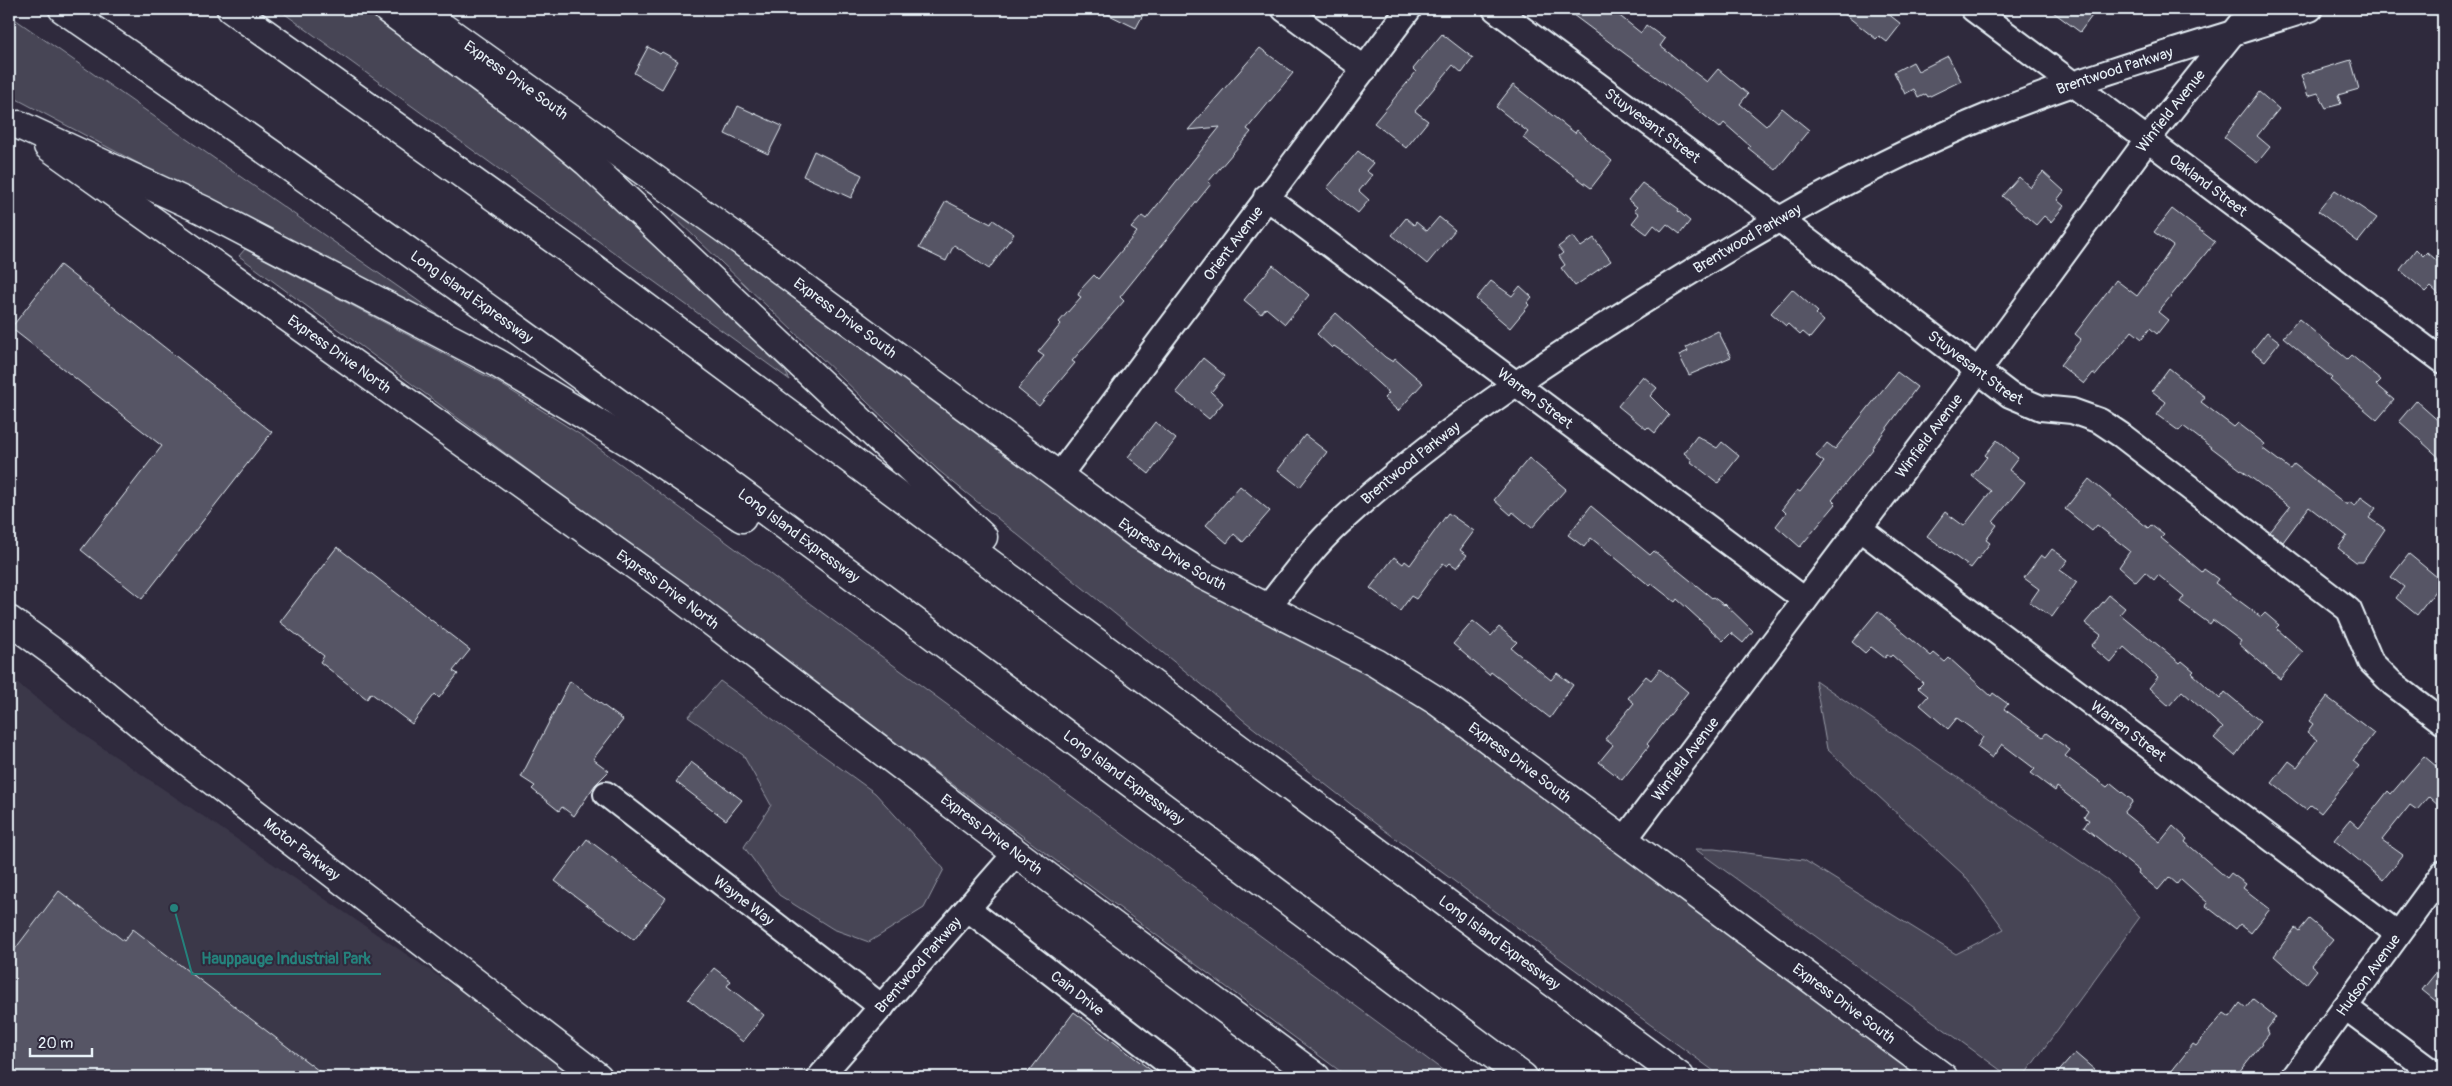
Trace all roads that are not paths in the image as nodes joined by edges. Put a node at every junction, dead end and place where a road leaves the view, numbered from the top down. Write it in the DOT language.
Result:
graph roads {
  1 [pos="63,9"];
  2 [pos="231,9"];
  3 [pos="387,9"];
  4 [pos="417,9"];
  5 [pos="1284,9"];
  6 [pos="1409,9"];
  7 [pos="1495,9"];
  8 [pos="1973,9"];
  9 [pos="2252,9"];
  10 [pos="2310,9"];
  11 [pos="2233,33"];
  12 [pos="1365,69"];
  13 [pos="2072,84"];
  14 [pos="14,122"];
  15 [pos="2148,139"];
  16 [pos="1266,197"];
  17 [pos="1779,219"];
  18 [pos="2443,361"];
  19 [pos="1978,371"];
  20 [pos="1516,384"];
  21 [pos="1058,476"];
  22 [pos="1860,529"];
  23 [pos="1805,600"];
  24 [pos="1267,608"];
  25 [pos="9,620"];
  26 [pos="2443,722"];
  27 [pos="1066,735"];
  28 [pos="1281,779"];
  29 [pos="606,794"];
  30 [pos="1625,840"];
  31 [pos="1016,853"];
  32 [pos="2443,873"];
  33 [pos="968,908"];
  34 [pos="2398,934"];
  35 [pos="882,1007"];
  36 [pos="2345,1007"];
  37 [pos="598,1077"];
  38 [pos="820,1077"];
  39 [pos="1186,1077"];
  40 [pos="1316,1077"];
  41 [pos="1523,1077"];
  42 [pos="1680,1077"];
  43 [pos="1943,1077"];
  44 [pos="2294,1077"];
  45 [pos="2439,1077"];
  1 -- 27 [label="main road, Long Island Expressway"];
  2 -- 28 [label="main road, Long Island Expressway"];
  3 -- 28 [label="main road"];
  4 -- 21 [label="main road, Express Drive South"];
  5 -- 12 [label="street"];
  6 -- 12 [label="street, Orient Avenue"];
  7 -- 17 [label="street, Stuyvesant Street"];
  8 -- 13 [label="street, Oakland Street"];
  9 -- 11 [label="street, Winfield Avenue"];
  10 -- 11 [label="street, Brentwood Parkway"];
  11 -- 13 [label="street, Brentwood Parkway"];
  11 -- 15 [label="street, Winfield Avenue"];
  12 -- 16 [label="street, Orient Avenue"];
  13 -- 15 [label="street, Oakland Street"];
  13 -- 17 [label="street, Brentwood Parkway"];
  14 -- 27 [label="main road"];
  14 -- 31 [label="main road, Express Drive North"];
  15 -- 18 [label="street, Oakland Street"];
  15 -- 19 [label="street, Winfield Avenue"];
  16 -- 20 [label="street, Warren Street"];
  16 -- 21 [label="street, Orient Avenue"];
  17 -- 19 [label="street, Stuyvesant Street"];
  17 -- 20 [label="street, Brentwood Parkway"];
  19 -- 22 [label="street, Winfield Avenue"];
  19 -- 26 [label="street, Stuyvesant Street"];
  20 -- 23 [label="street, Warren Street"];
  20 -- 24 [label="street, Brentwood Parkway"];
  21 -- 24 [label="main road, Express Drive South"];
  22 -- 23 [label="street, Winfield Avenue"];
  22 -- 34 [label="street, Warren Street"];
  23 -- 30 [label="street, Winfield Avenue"];
  24 -- 30 [label="main road, Express Drive South"];
  25 -- 37 [label="main road, Motor Parkway"];
  27 -- 41 [label="main road, Long Island Expressway"];
  28 -- 42 [label="main road, Long Island Expressway"];
  29 -- 35 [label="street, Wayne Way"];
  30 -- 43 [label="main road, Express Drive South"];
  31 -- 33 [label="street, Brentwood Parkway"];
  31 -- 40 [label="main road, Express Drive North"];
  32 -- 34 [label="street, Hudson Avenue"];
  33 -- 35 [label="street, Brentwood Parkway"];
  33 -- 39 [label="street, Cain Drive"];
  34 -- 36 [label="street, Hudson Avenue"];
  35 -- 38 [label="street, Brentwood Parkway"];
  36 -- 44 [label="street, Hudson Avenue"];
  36 -- 45 [label="street"];
}
